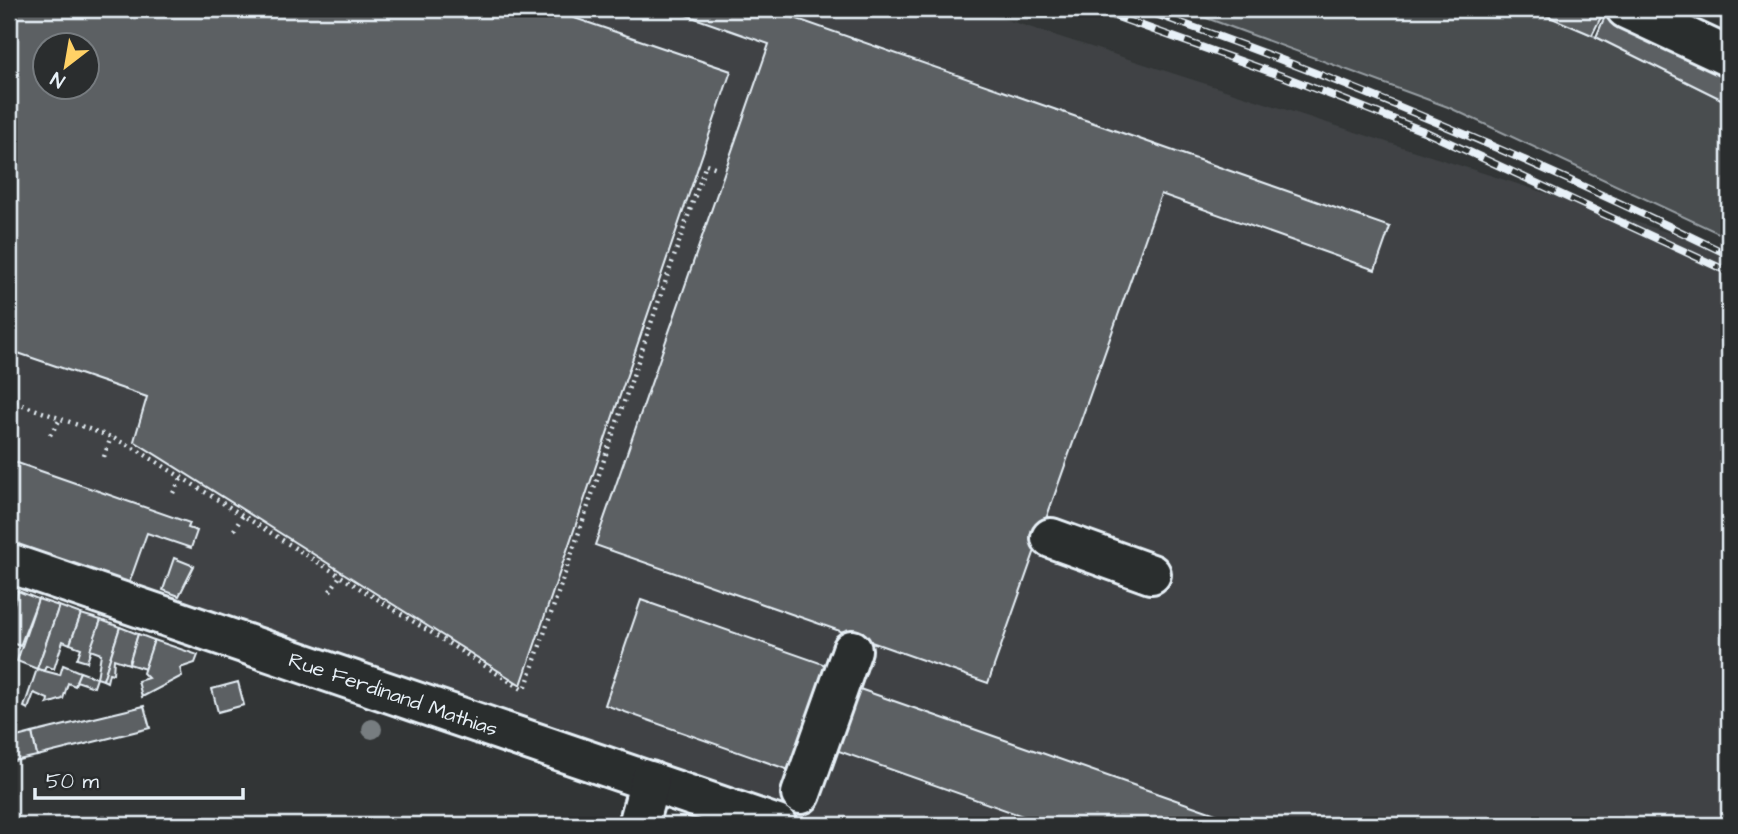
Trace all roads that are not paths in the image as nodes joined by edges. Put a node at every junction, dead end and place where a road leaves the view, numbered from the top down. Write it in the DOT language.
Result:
graph roads {
  1 [pos="1626,9"];
  2 [pos="1729,57"];
  3 [pos="1051,538"];
  4 [pos="9,563"];
  5 [pos="1151,574"];
  6 [pos="852,650"];
  7 [pos="650,781"];
  8 [pos="801,794"];
  9 [pos="638,825"];
  10 [pos="777,825"];
  1 -- 2 [label="street"];
  3 -- 5 [label="street"];
  4 -- 7 [label="street, Rue Ferdinand Mathias"];
  6 -- 8 [label="street"];
  7 -- 9 [label="street"];
  7 -- 10 [label="street, Rue Ferdinand Mathias"];
}
